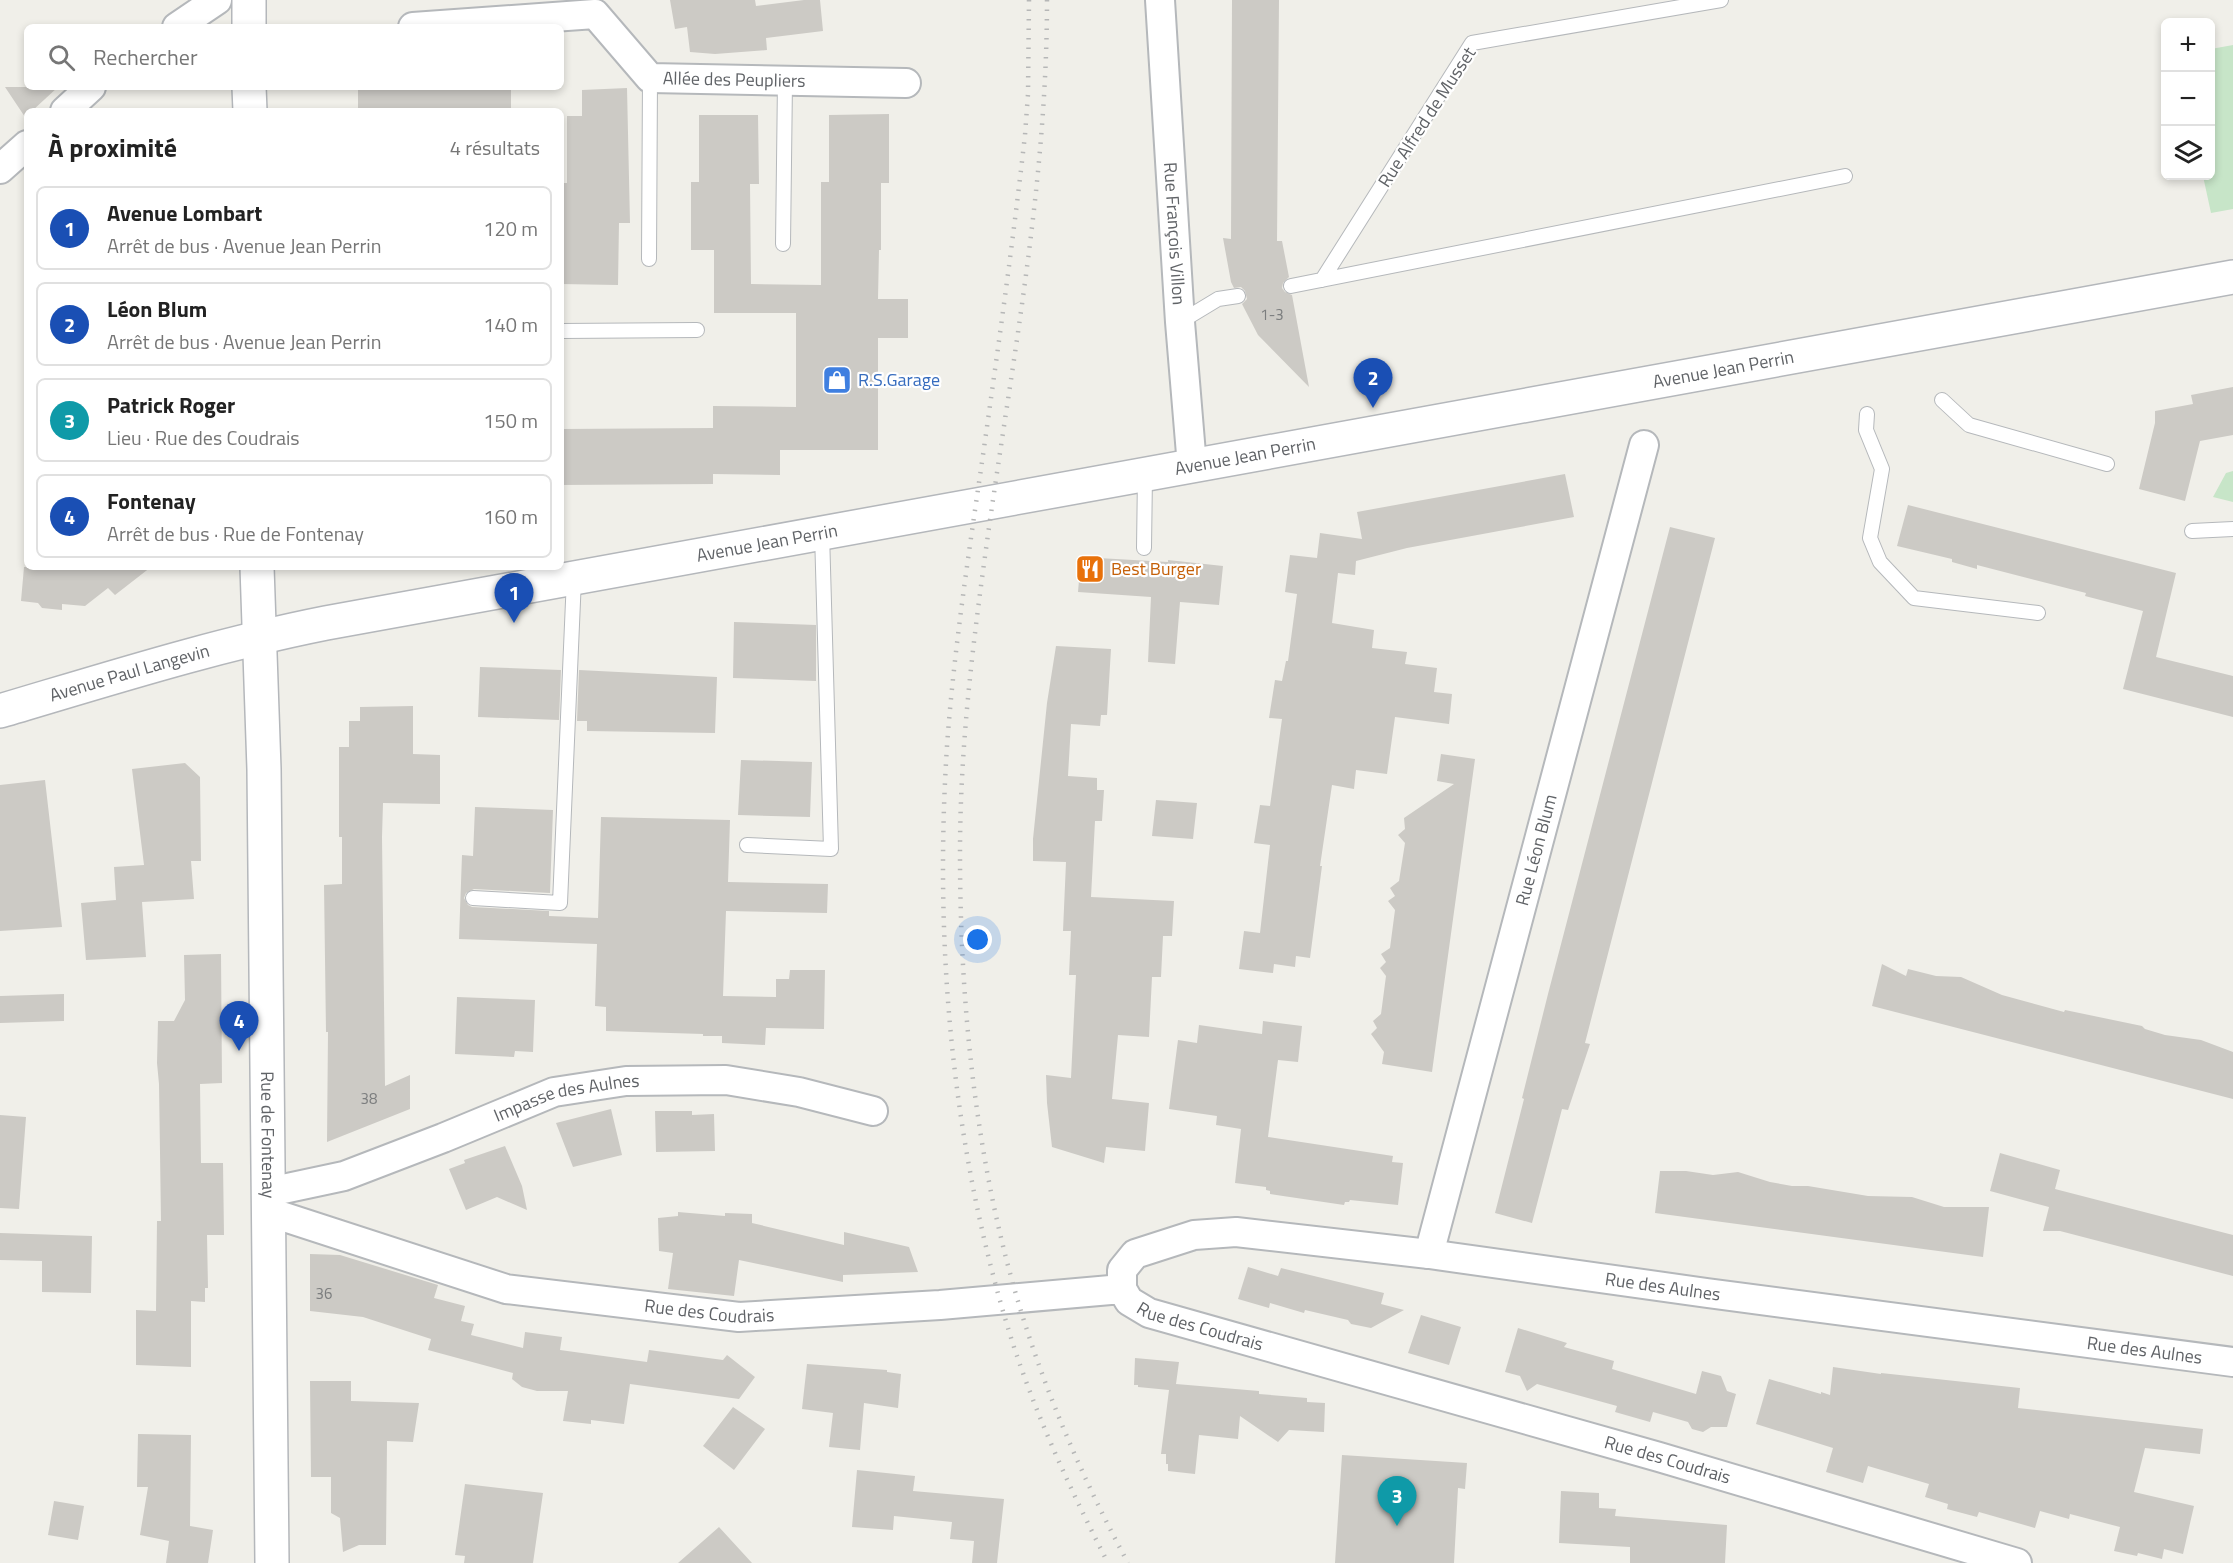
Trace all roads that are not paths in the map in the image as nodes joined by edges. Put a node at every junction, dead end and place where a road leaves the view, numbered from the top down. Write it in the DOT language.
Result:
graph roads {
  1 [pos="217,0"];
  2 [pos="249,0"];
  3 [pos="1160,0"];
  4 [pos="1721,0"];
  5 [pos="181,24"];
  6 [pos="249,24"];
  7 [pos="455,24"];
  8 [pos="650,78"];
  9 [pos="785,81"];
  10 [pos="906,83"];
  11 [pos="88,90"];
  12 [pos="249,90"];
  13 [pos="68,108"];
  14 [pos="250,108"];
  15 [pos="24,148"];
  16 [pos="0,169"];
  17 [pos="1845,176"];
  18 [pos="783,243"];
  19 [pos="649,259"];
  20 [pos="2233,277"];
  21 [pos="1322,280"];
  22 [pos="1291,286"];
  23 [pos="1238,296"];
  24 [pos="1180,322"];
  25 [pos="696,330"];
  26 [pos="564,332"];
  27 [pos="1942,400"];
  28 [pos="1867,414"];
  29 [pos="1644,445"];
  30 [pos="2107,464"];
  31 [pos="1192,466"];
  32 [pos="1145,475"];
  33 [pos="2233,529"];
  34 [pos="2192,531"];
  35 [pos="822,533"];
  36 [pos="1144,548"];
  37 [pos="257,570"];
  38 [pos="574,578"];
  39 [pos="2038,613"];
  40 [pos="258,636"];
  41 [pos="0,711"];
  42 [pos="747,845"];
  43 [pos="473,898"];
  44 [pos="873,1111"];
  45 [pos="269,1202"];
  46 [pos="1429,1254"];
  47 [pos="1122,1289"];
  48 [pos="2233,1362"];
  49 [pos="272,1563"];
  50 [pos="2017,1563"];
  1 -- 5 [label="street"];
  2 -- 6 [label="main road"];
  3 -- 24 [label="street, Rue François Villon"];
  4 -- 21 [label="lane, Rue Alfred de Musset"];
  7 -- 8 [label="street, Allée des Peupliers"];
  8 -- 9 [label="street, Allée des Peupliers"];
  8 -- 19 [label="lane"];
  9 -- 10 [label="street, Allée des Peupliers"];
  9 -- 18 [label="lane"];
  11 -- 13 [label="street"];
  12 -- 14 [label="main road"];
  15 -- 16 [label="street"];
  17 -- 21 [label="lane"];
  20 -- 31 [label="main road, Avenue Jean Perrin"];
  21 -- 22 [label="lane"];
  23 -- 24 [label="lane"];
  24 -- 31 [label="street, Rue François Villon"];
  25 -- 26 [label="lane"];
  27 -- 30 [label="lane"];
  28 -- 39 [label="lane"];
  29 -- 46 [label="street, Rue Léon Blum"];
  31 -- 32 [label="main road, Avenue Jean Perrin"];
  32 -- 35 [label="main road, Avenue Jean Perrin"];
  32 -- 36 [label="lane"];
  33 -- 34 [label="lane"];
  35 -- 38 [label="main road, Avenue Jean Perrin"];
  35 -- 42 [label="lane"];
  37 -- 40 [label="main road, Rue de Fontenay"];
  38 -- 40 [label="main road, Avenue Jean Perrin"];
  38 -- 43 [label="lane"];
  40 -- 41 [label="main road, Avenue Paul Langevin"];
  40 -- 45 [label="main road, Rue de Fontenay"];
  44 -- 45 [label="street, Impasse des Aulnes"];
  45 -- 47 [label="street, Rue des Coudrais"];
  45 -- 49 [label="main road, Rue de Fontenay"];
  46 -- 47 [label="street, Rue des Aulnes"];
  46 -- 48 [label="street, Rue des Aulnes"];
  47 -- 50 [label="street, Rue des Coudrais"];
}
